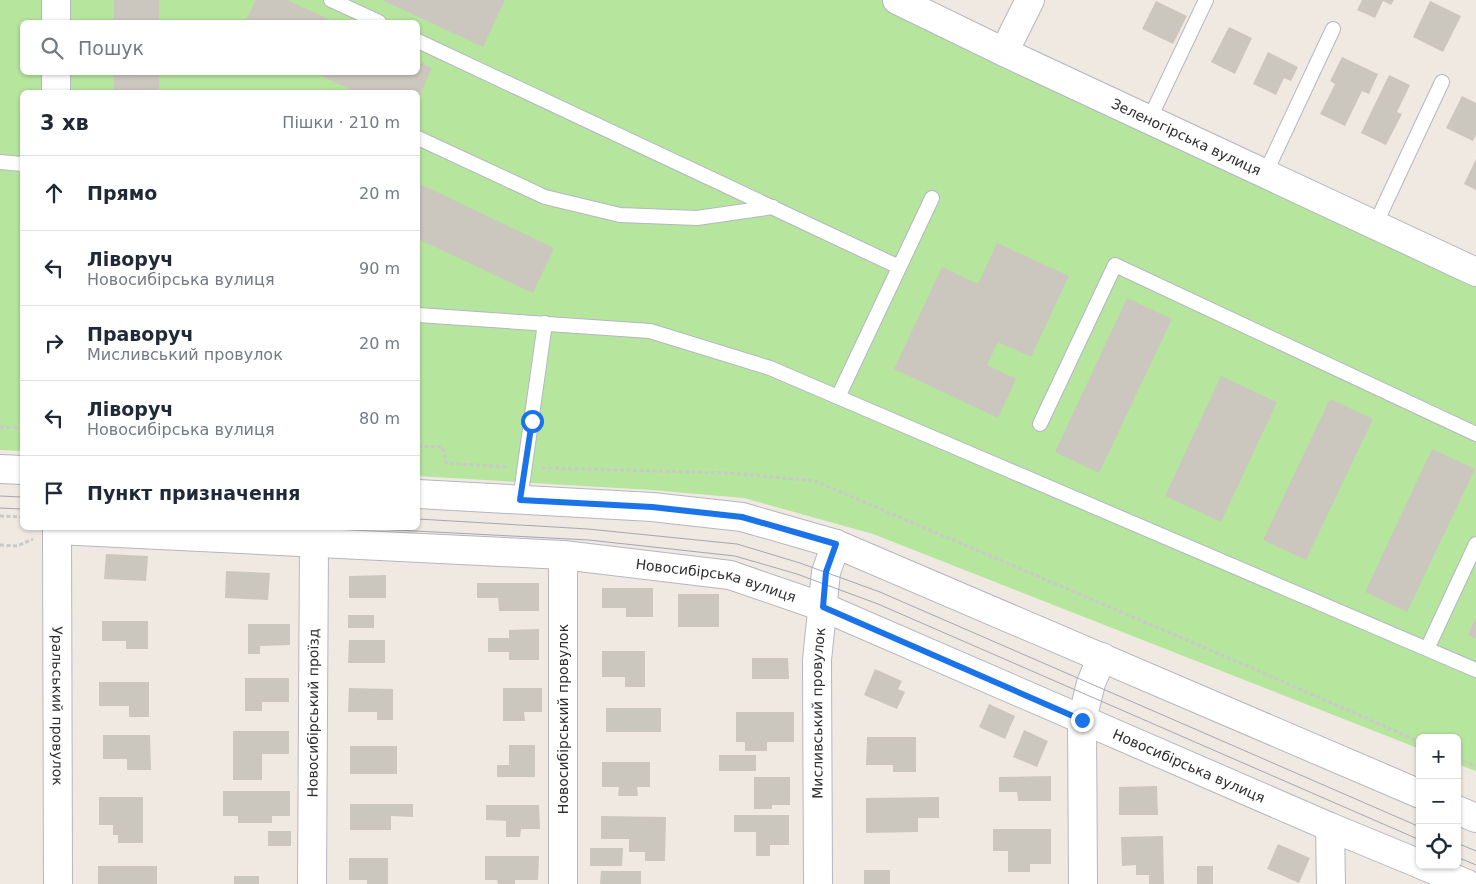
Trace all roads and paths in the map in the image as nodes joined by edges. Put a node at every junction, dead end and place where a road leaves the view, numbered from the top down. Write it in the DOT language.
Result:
graph roads {
  1 [pos="56,0"];
  2 [pos="331,0"];
  3 [pos="896,0"];
  4 [pos="1030,0"];
  5 [pos="1206,0"];
  6 [pos="56,20"];
  7 [pos="375,20"];
  8 [pos="1332,29"];
  9 [pos="420,42"];
  10 [pos="1004,52"];
  11 [pos="56,75"];
  12 [pos="1442,82"];
  13 [pos="56,90"];
  14 [pos="1150,120"];
  15 [pos="420,139"];
  16 [pos="0,162"];
  17 [pos="20,164"];
  18 [pos="1265,174"];
  19 [pos="932,198"];
  20 [pos="773,207"];
  21 [pos="1375,225"];
  22 [pos="900,266"];
  23 [pos="1476,272"];
  24 [pos="420,315"];
  25 [pos="545,323"];
  26 [pos="838,397"];
  27 [pos="1040,424"];
  28 [pos="0,428"];
  29 [pos="20,428"];
  30 [pos="1476,434"];
  31 [pos="0,469"];
  32 [pos="20,470"];
  33 [pos="420,494"];
  34 [pos="520,500"];
  35 [pos="0,516"];
  36 [pos="20,517"];
  37 [pos="55,530"];
  38 [pos="57,530"];
  39 [pos="77,530"];
  40 [pos="314,542"];
  41 [pos="836,544"];
  42 [pos="1476,544"];
  43 [pos="0,545"];
  44 [pos="563,555"];
  45 [pos="823,607"];
  46 [pos="1427,649"];
  47 [pos="1102,657"];
  48 [pos="1476,670"];
  49 [pos="1082,720"];
  50 [pos="1461,760"];
  51 [pos="1476,766"];
  52 [pos="1416,792"];
  53 [pos="1461,812"];
  54 [pos="1476,818"];
  55 [pos="1330,826"];
  56 [pos="1416,863"];
  57 [pos="1431,869"];
  58 [pos="58,884"];
  59 [pos="312,884"];
  60 [pos="563,884"];
  61 [pos="818,884"];
  62 [pos="1083,884"];
  63 [pos="1331,884"];
  64 [pos="1467,884"];
  1 -- 6 [label="street"];
  2 -- 7 [label="lane"];
  3 -- 10 [label="street, Зеленогірська вулиця"];
  4 -- 10 [label="street"];
  5 -- 14 [label="lane"];
  8 -- 18 [label="lane"];
  9 -- 20 [label="lane"];
  10 -- 14 [label="street, Зеленогірська вулиця"];
  11 -- 13 [label="street"];
  12 -- 21 [label="lane"];
  14 -- 18 [label="street, Зеленогірська вулиця"];
  15 -- 20 [label="lane"];
  16 -- 17 [label="lane"];
  18 -- 21 [label="street, Зеленогірська вулиця"];
  19 -- 22 [label="lane"];
  20 -- 22 [label="lane"];
  21 -- 23 [label="street, Зеленогірська вулиця"];
  22 -- 26 [label="lane"];
  24 -- 25 [label="lane"];
  25 -- 26 [label="lane"];
  25 -- 34 [label="lane"];
  26 -- 46 [label="lane"];
  27 -- 30 [label="lane"];
  28 -- 29 [label="path"];
  31 -- 32 [label="street"];
  33 -- 34 [label="street"];
  34 -- 41 [label="street"];
  35 -- 36 [label="path"];
  37 -- 43 [label="path"];
  38 -- 58 [label="street, Уральський провулок"];
  39 -- 40 [label="street, Новосибірська вулиця"];
  40 -- 44 [label="street, Новосибірська вулиця"];
  40 -- 59 [label="street, Новосибірський проїзд"];
  41 -- 45 [label="street, Мисливський провулок"];
  41 -- 47 [label="street"];
  42 -- 46 [label="lane"];
  44 -- 45 [label="street, Новосибірська вулиця"];
  44 -- 60 [label="street, Новосибірський провулок"];
  45 -- 49 [label="street, Новосибірська вулиця"];
  45 -- 61 [label="street, Мисливський провулок"];
  46 -- 48 [label="lane"];
  47 -- 49 [label="street"];
  47 -- 52 [label="street"];
  49 -- 55 [label="street, Новосибірська вулиця"];
  49 -- 62 [label="street"];
  50 -- 51 [label="path"];
  53 -- 54 [label="street"];
  55 -- 56 [label="street, Новосибірська вулиця"];
  55 -- 63 [label="street"];
  57 -- 64 [label="street, Новосибірська вулиця"];
}
